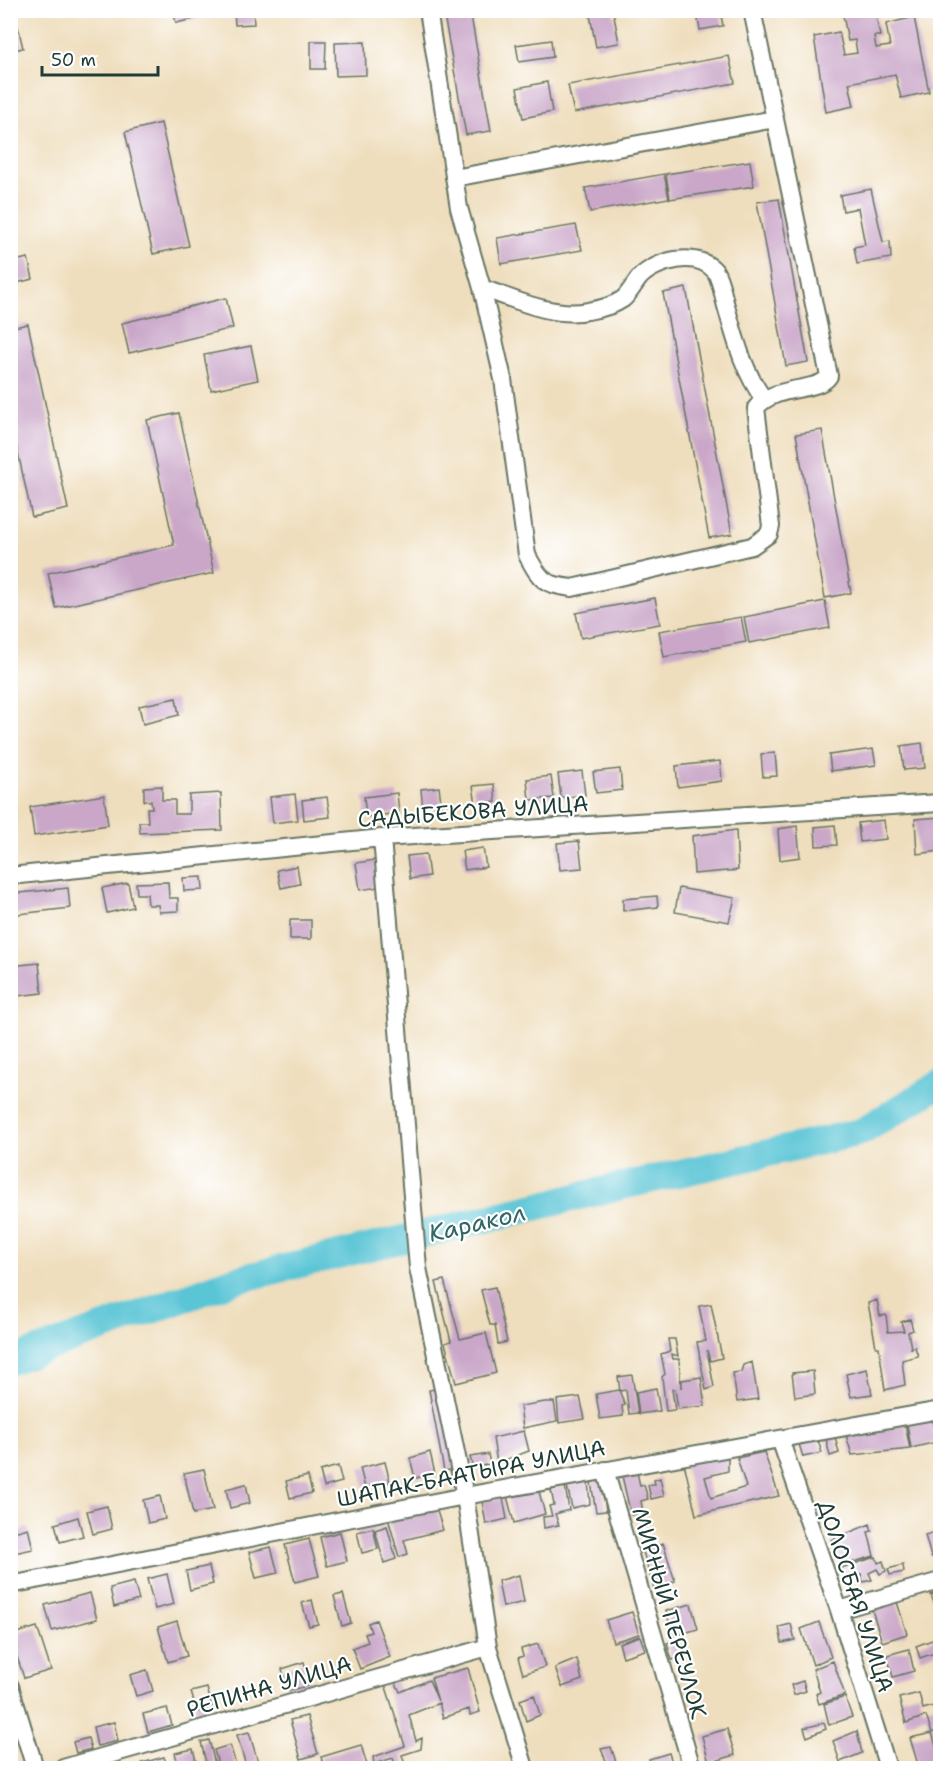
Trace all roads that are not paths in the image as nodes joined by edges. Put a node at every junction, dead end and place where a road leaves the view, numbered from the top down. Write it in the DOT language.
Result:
graph roads {
  1 [pos="428,10"];
  2 [pos="752,10"];
  3 [pos="775,118"];
  4 [pos="454,178"];
  5 [pos="482,288"];
  6 [pos="764,399"];
  7 [pos="940,803"];
  8 [pos="382,838"];
  9 [pos="10,876"];
  10 [pos="940,1410"];
  11 [pos="780,1439"];
  12 [pos="605,1470"];
  13 [pos="465,1496"];
  14 [pos="940,1581"];
  15 [pos="10,1585"];
  16 [pos="839,1610"];
  17 [pos="488,1647"];
  18 [pos="10,1686"];
  19 [pos="36,1768"];
  20 [pos="63,1768"];
  21 [pos="525,1768"];
  22 [pos="692,1768"];
  23 [pos="888,1768"];
  1 -- 4 [label="street"];
  2 -- 3 [label="street"];
  3 -- 4 [label="street"];
  3 -- 6 [label="street"];
  4 -- 5 [label="street"];
  5 -- 6 [label="street"];
  5 -- 6 [label="street"];
  7 -- 8 [label="street, САДЫБЕКОВА УЛИЦА"];
  8 -- 9 [label="street, САДЫБЕКОВА УЛИЦА"];
  8 -- 13 [label="street"];
  10 -- 11 [label="street, ШАПАК-БААТЫРА УЛИЦА"];
  11 -- 12 [label="street, ШАПАК-БААТЫРА УЛИЦА"];
  11 -- 16 [label="street, ДОЛОСБАЯ УЛИЦА"];
  12 -- 13 [label="street, ШАПАК-БААТЫРА УЛИЦА"];
  12 -- 22 [label="street, МИРНЫЙ ПЕРЕУЛОК"];
  13 -- 15 [label="street, ШАПАК-БААТЫРА УЛИЦА"];
  13 -- 17 [label="street"];
  14 -- 16 [label="street"];
  16 -- 23 [label="street, ДОЛОСБАЯ УЛИЦА"];
  17 -- 20 [label="street, РЕПИНА УЛИЦА"];
  17 -- 21 [label="street"];
  18 -- 19 [label="street"];
}
